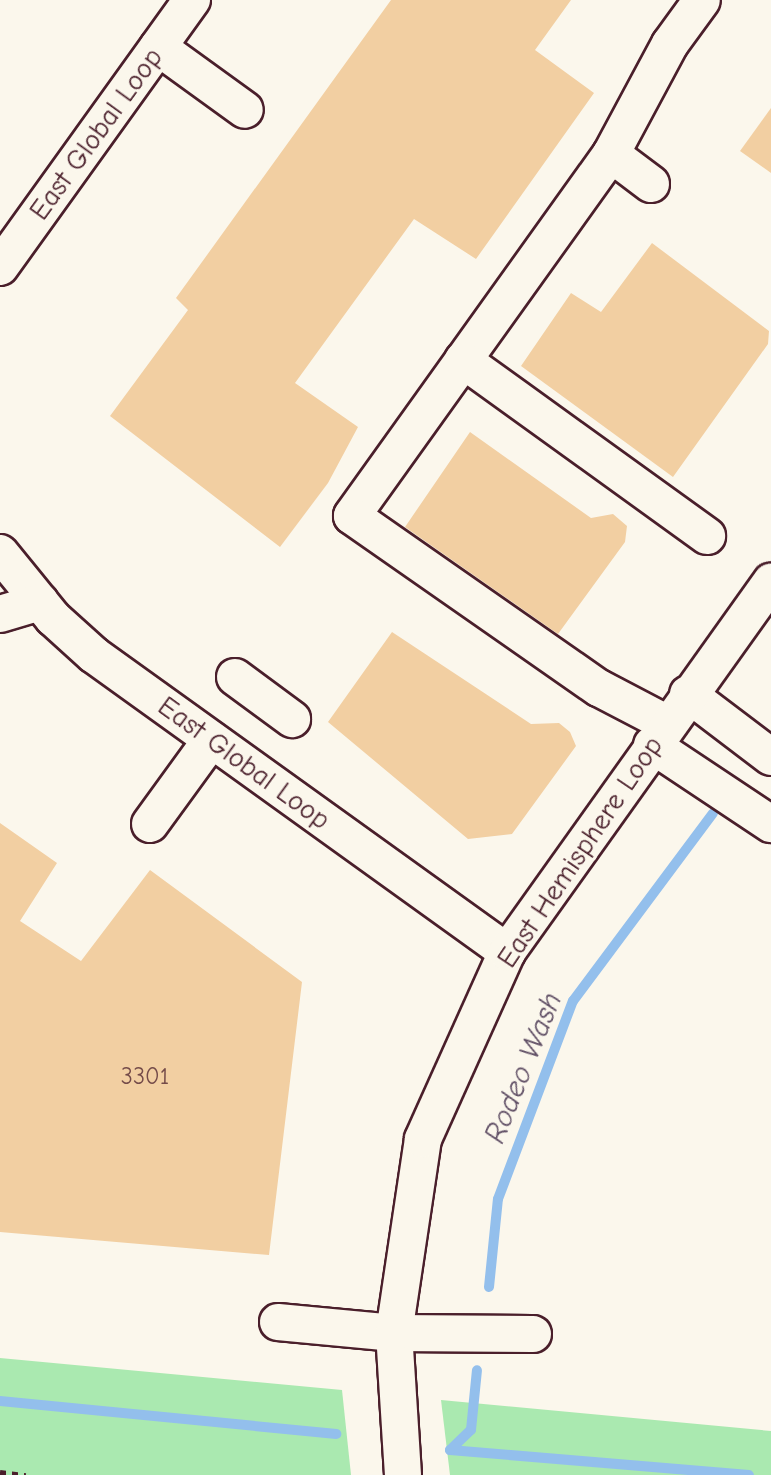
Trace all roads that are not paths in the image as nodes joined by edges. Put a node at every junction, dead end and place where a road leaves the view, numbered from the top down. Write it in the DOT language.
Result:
graph roads {
  1 [pos="192,0"];
  2 [pos="702,0"];
  3 [pos="158,47"];
  4 [pos="245,110"];
  5 [pos="611,154"];
  6 [pos="651,184"];
  7 [pos="0,267"];
  8 [pos="463,360"];
  9 [pos="707,536"];
  10 [pos="0,553"];
  11 [pos="771,582"];
  12 [pos="40,602"];
  13 [pos="0,614"];
  14 [pos="235,677"];
  15 [pos="688,694"];
  16 [pos="292,719"];
  17 [pos="660,734"];
  18 [pos="211,740"];
  19 [pos="771,757"];
  20 [pos="150,824"];
  21 [pos="771,824"];
  22 [pos="507,952"];
  23 [pos="278,1322"];
  24 [pos="394,1333"];
  25 [pos="533,1334"];
  26 [pos="403,1475"];
  1 -- 3 [label="street, East Global Loop"];
  2 -- 5 [label="street"];
  3 -- 4 [label="street"];
  3 -- 7 [label="street, East Global Loop"];
  5 -- 6 [label="street"];
  5 -- 8 [label="street"];
  8 -- 9 [label="street"];
  8 -- 17 [label="street"];
  10 -- 12 [label="street, East Global Loop"];
  11 -- 15 [label="street, East Hemisphere Loop"];
  12 -- 13 [label="street"];
  12 -- 18 [label="street, East Global Loop"];
  14 -- 16 [label="street"];
  15 -- 17 [label="street, East Hemisphere Loop"];
  15 -- 19 [label="street"];
  17 -- 21 [label="street"];
  17 -- 22 [label="street, East Hemisphere Loop"];
  18 -- 20 [label="street"];
  18 -- 22 [label="street, East Global Loop"];
  22 -- 24 [label="street, East Hemisphere Loop"];
  23 -- 24 [label="street"];
  24 -- 25 [label="street"];
  24 -- 26 [label="street, East Hemisphere Loop"];
}
